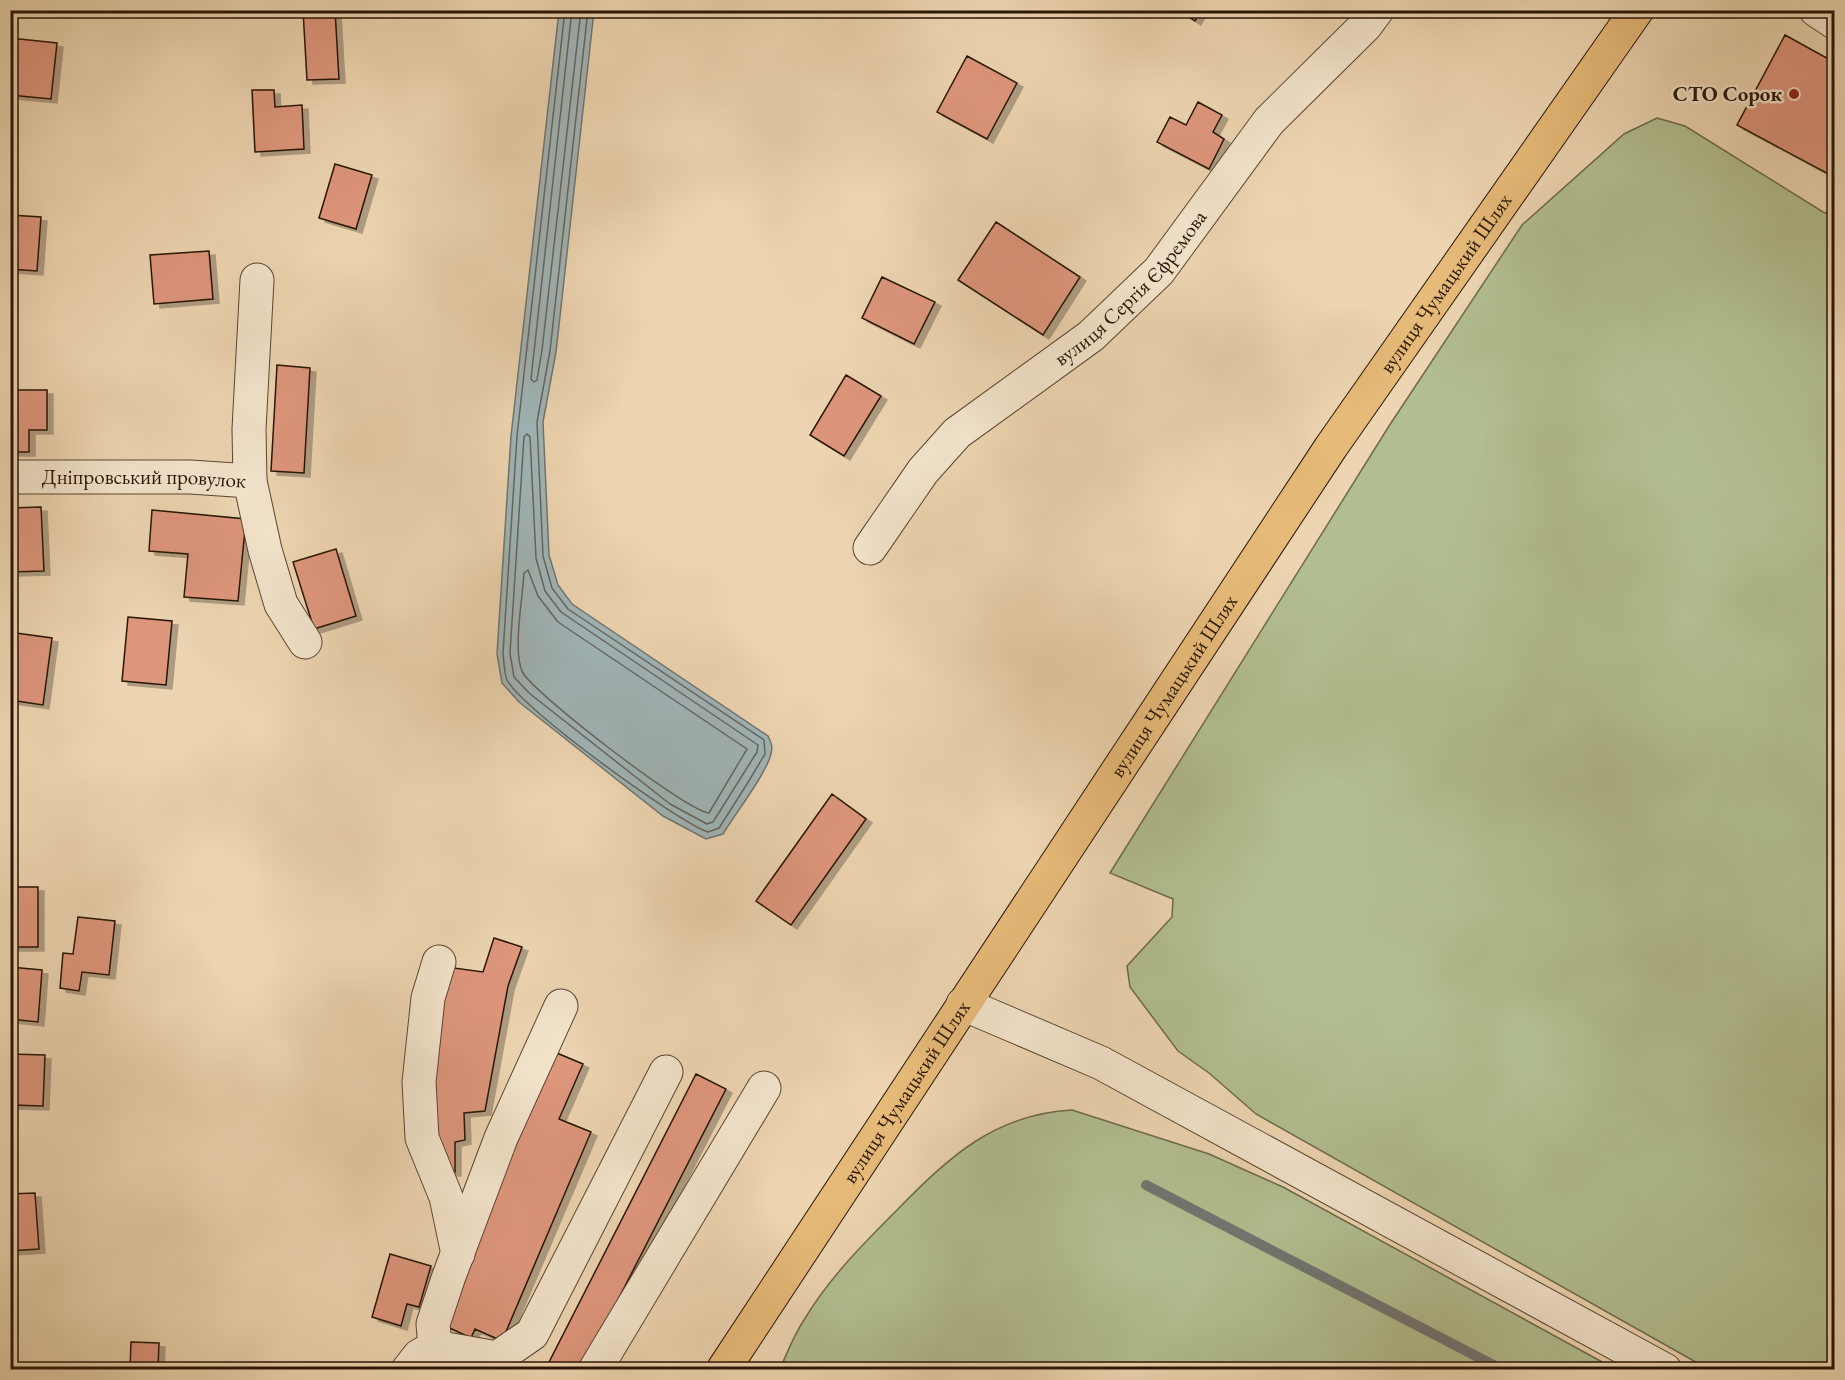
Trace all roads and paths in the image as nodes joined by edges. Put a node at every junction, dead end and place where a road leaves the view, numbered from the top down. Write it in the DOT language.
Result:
graph roads {
  1 [pos="1377,10"];
  2 [pos="1637,10"];
  3 [pos="1816,10"];
  4 [pos="1834,22"];
  5 [pos="257,280"];
  6 [pos="10,477"];
  7 [pos="250,481"];
  8 [pos="870,548"];
  9 [pos="305,642"];
  10 [pos="439,962"];
  11 [pos="963,1004"];
  12 [pos="561,1006"];
  13 [pos="666,1072"];
  14 [pos="764,1088"];
  15 [pos="458,1254"];
  16 [pos="435,1347"];
  17 [pos="408,1370"];
  18 [pos="595,1370"];
  19 [pos="723,1370"];
  20 [pos="1665,1370"];
  1 -- 8 [label="street, вулиця Сергія Єфремова"];
  2 -- 11 [label="highway, вулиця Чумацький Шлях"];
  3 -- 4 [label="street"];
  5 -- 7 [label="street"];
  6 -- 7 [label="street, Дніпровський провулок"];
  7 -- 9 [label="street, Дніпровський провулок"];
  10 -- 15 [label="street"];
  11 -- 19 [label="highway, вулиця Чумацький Шлях"];
  11 -- 20 [label="street"];
  12 -- 15 [label="street"];
  13 -- 16 [label="street"];
  14 -- 18 [label="street"];
  15 -- 16 [label="street"];
  16 -- 17 [label="street"];
}
